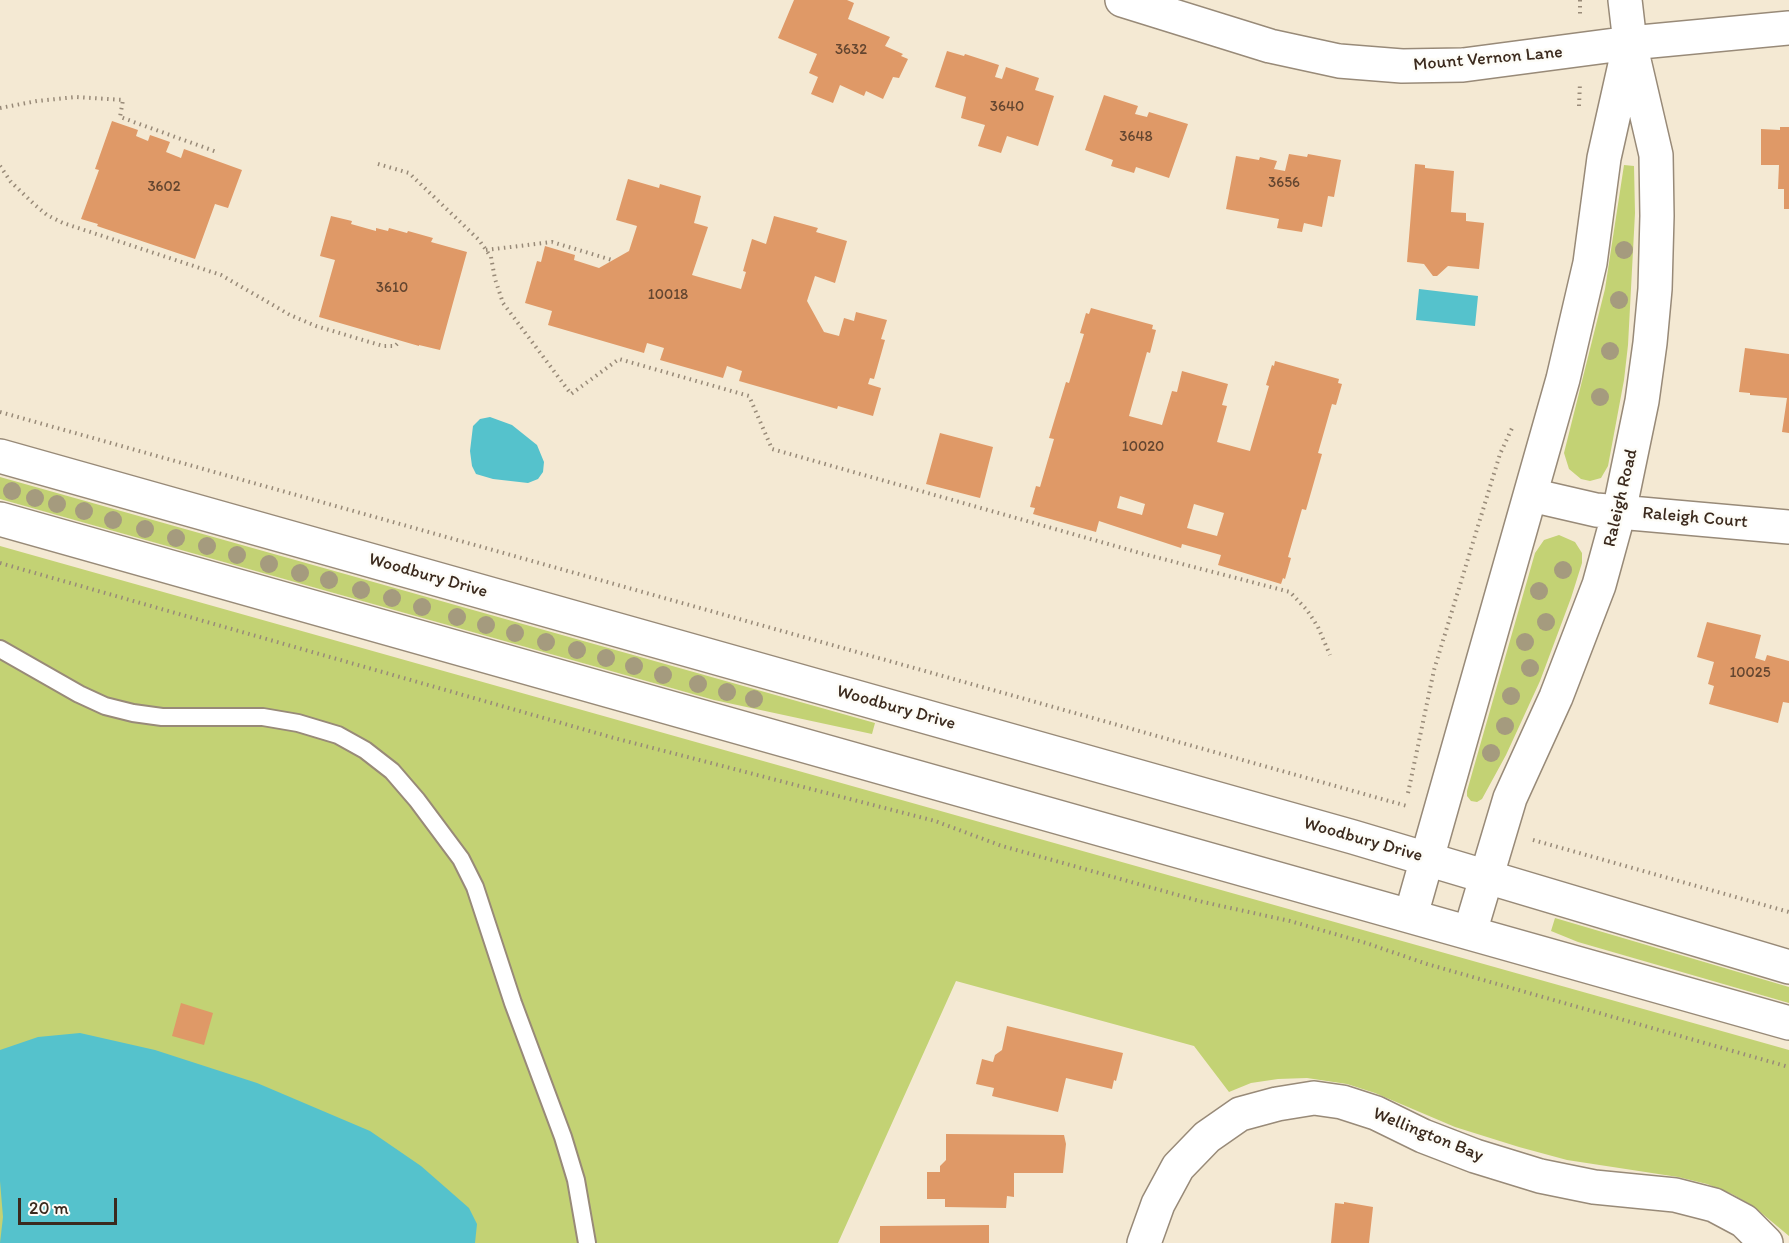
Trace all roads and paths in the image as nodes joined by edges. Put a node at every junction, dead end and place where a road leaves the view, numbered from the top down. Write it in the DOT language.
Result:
graph roads {
  1 [pos="1122,0"];
  2 [pos="1580,0"];
  3 [pos="1625,0"];
  4 [pos="1789,28"];
  5 [pos="1630,43"];
  6 [pos="1581,50"];
  7 [pos="0,108"];
  8 [pos="1579,117"];
  9 [pos="217,152"];
  10 [pos="378,164"];
  11 [pos="0,166"];
  12 [pos="485,250"];
  13 [pos="612,260"];
  14 [pos="400,341"];
  15 [pos="0,412"];
  16 [pos="1517,417"];
  17 [pos="0,456"];
  18 [pos="1531,495"];
  19 [pos="1619,512"];
  20 [pos="0,519"];
  21 [pos="1789,527"];
  22 [pos="0,563"];
  23 [pos="0,649"];
  24 [pos="1330,655"];
  25 [pos="1405,805"];
  26 [pos="1440,815"];
  27 [pos="1499,830"];
  28 [pos="1428,859"];
  29 [pos="1486,876"];
  30 [pos="1789,912"];
  31 [pos="1411,915"];
  32 [pos="1470,932"];
  33 [pos="1789,967"];
  34 [pos="1789,1023"];
  35 [pos="1789,1067"];
  36 [pos="588,1243"];
  37 [pos="1144,1243"];
  38 [pos="1766,1243"];
  1 -- 6 [label="main road, Mount Vernon Lane"];
  2 -- 6 [label="path"];
  3 -- 5 [label="main road, Raleigh Road"];
  4 -- 5 [label="main road, Mount Vernon Lane"];
  5 -- 6 [label="main road, Mount Vernon Lane"];
  5 -- 18 [label="main road, Raleigh Road"];
  5 -- 19 [label="main road, Raleigh Road"];
  6 -- 8 [label="path"];
  7 -- 9 [label="path"];
  10 -- 12 [label="path"];
  11 -- 14 [label="path"];
  12 -- 13 [label="path"];
  12 -- 24 [label="path"];
  15 -- 25 [label="path"];
  16 -- 25 [label="path"];
  17 -- 28 [label="main road, Woodbury Drive"];
  18 -- 19 [label="main road, Raleigh Court"];
  18 -- 26 [label="main road, Raleigh Road"];
  19 -- 21 [label="main road, Raleigh Court"];
  19 -- 27 [label="main road, Raleigh Road"];
  20 -- 31 [label="main road"];
  22 -- 35 [label="path"];
  23 -- 36 [label="lane"];
  25 -- 26 [label="path"];
  26 -- 28 [label="main road, Raleigh Road"];
  27 -- 29 [label="main road, Raleigh Road"];
  27 -- 30 [label="path"];
  28 -- 29 [label="main road, Woodbury Drive"];
  28 -- 31 [label="main road, Raleigh Road"];
  29 -- 32 [label="main road, Raleigh Road"];
  29 -- 33 [label="main road, Woodbury Drive"];
  31 -- 32 [label="main road"];
  32 -- 34 [label="main road"];
  37 -- 38 [label="main road, Wellington Bay"];
}
